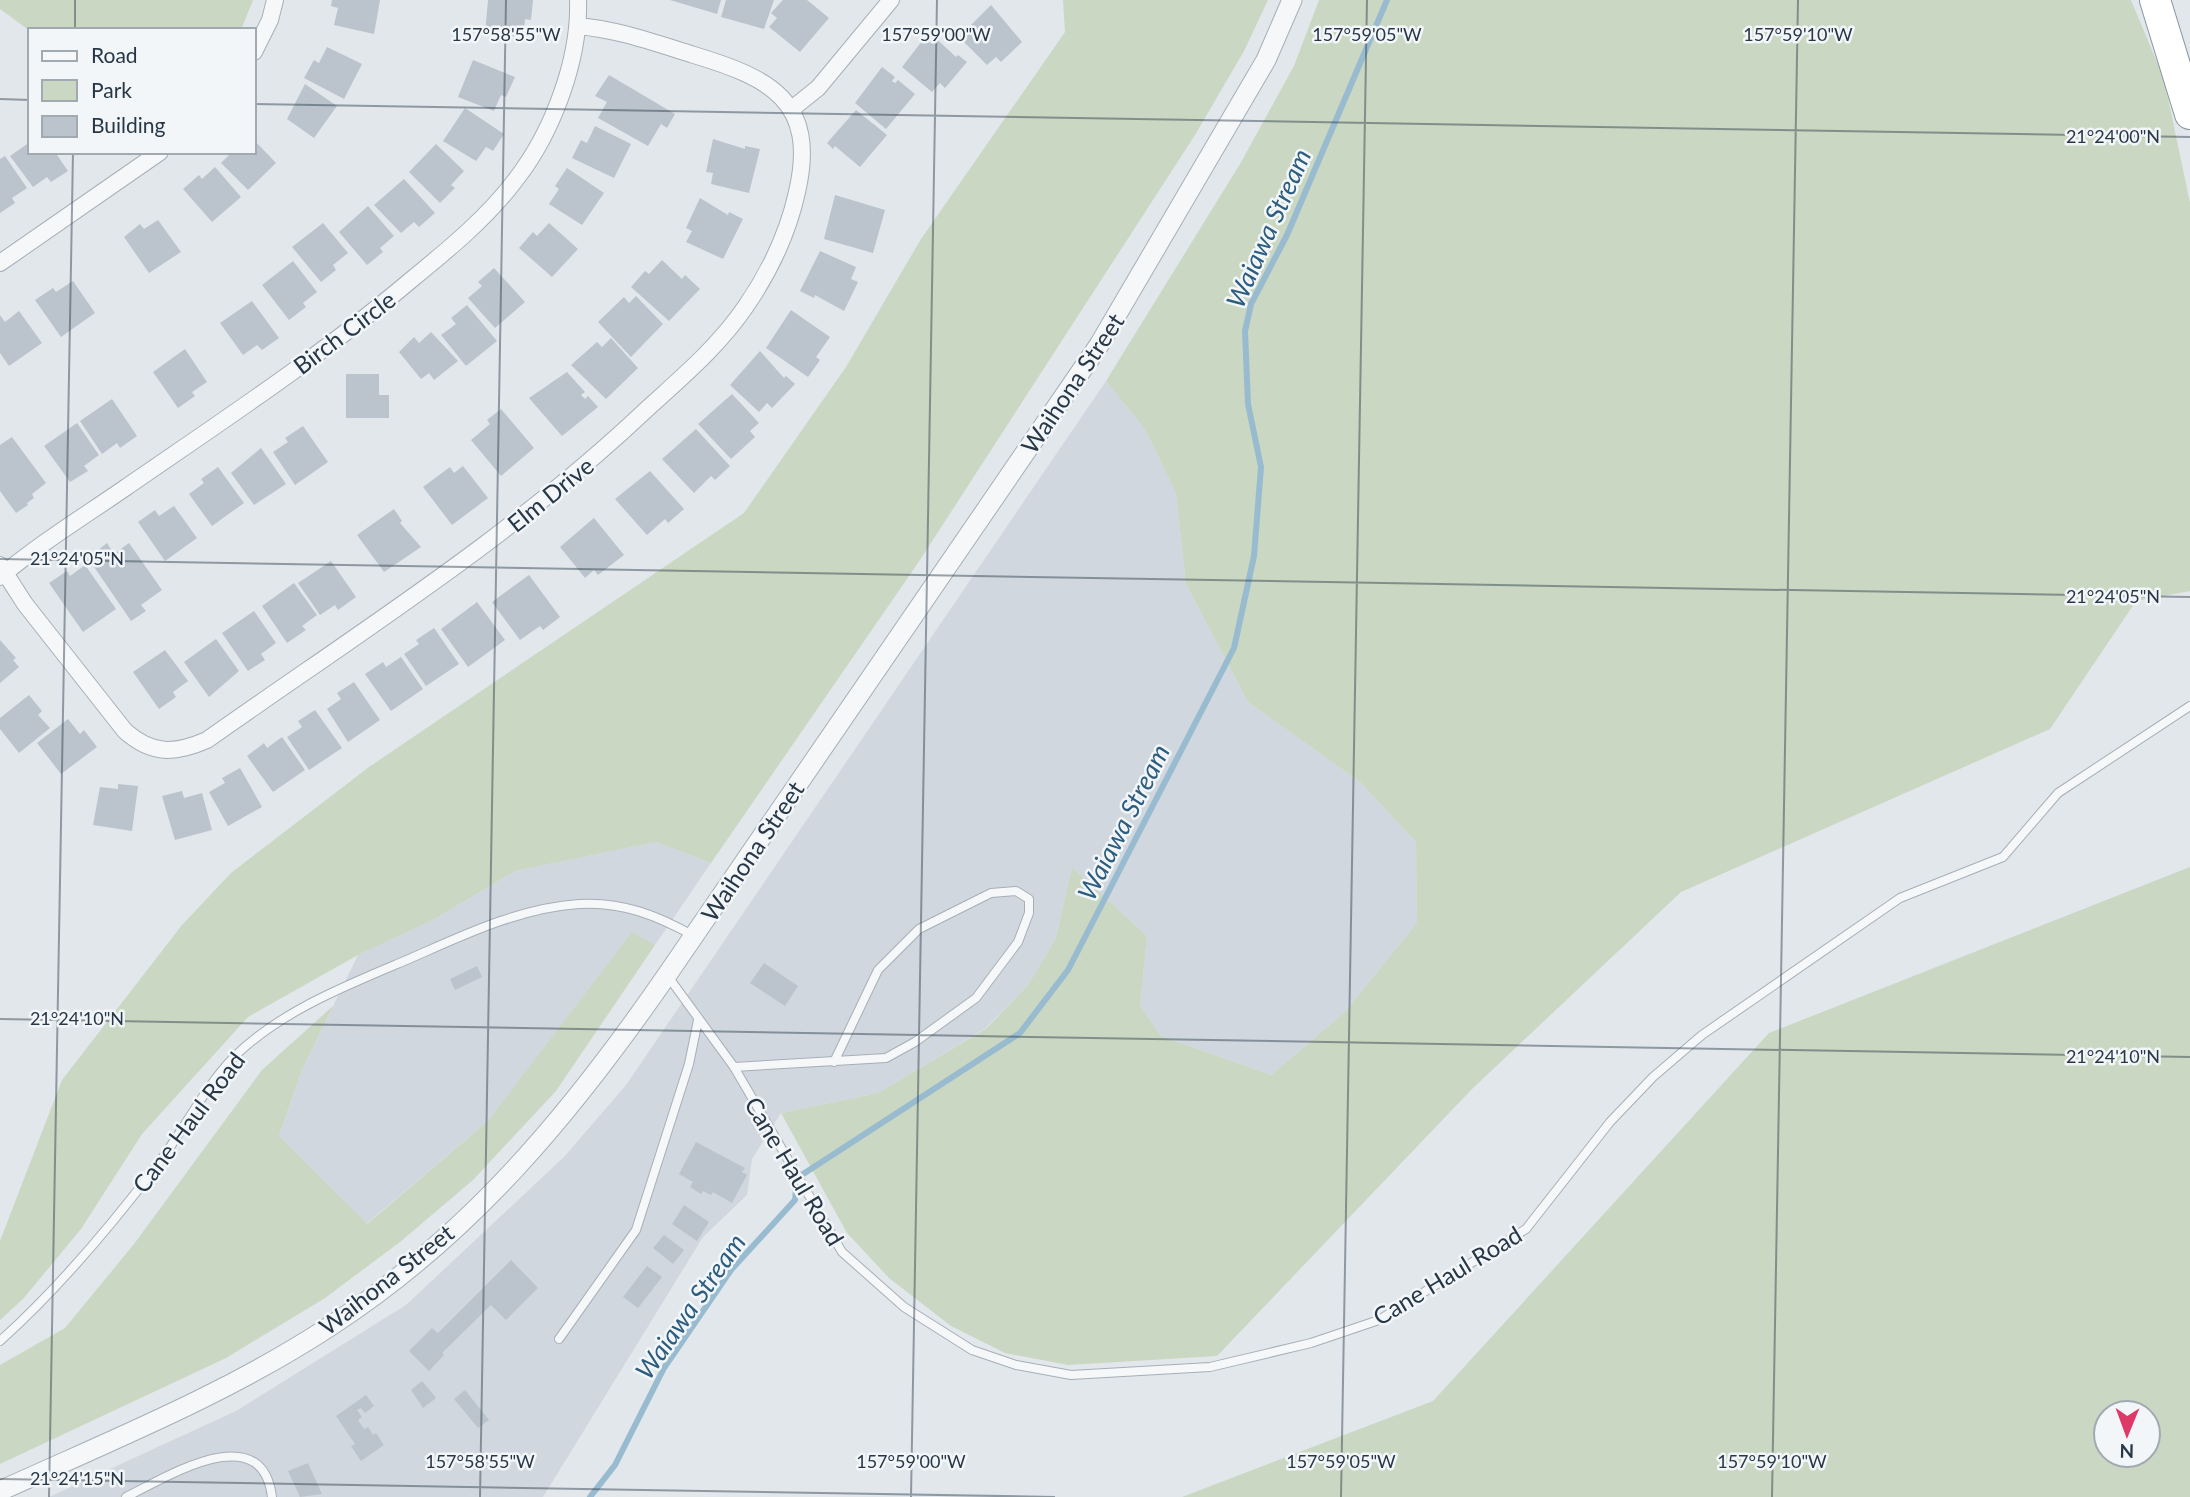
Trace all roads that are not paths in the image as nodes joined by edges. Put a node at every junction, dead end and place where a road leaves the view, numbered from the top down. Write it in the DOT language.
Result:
graph roads {
  1 [pos="275,0"];
  2 [pos="578,0"];
  3 [pos="891,0"];
  4 [pos="1292,0"];
  5 [pos="2155,0"];
  6 [pos="577,26"];
  7 [pos="256,48"];
  8 [pos="793,108"];
  9 [pos="2190,114"];
  10 [pos="157,154"];
  11 [pos="0,264"];
  12 [pos="2,571"];
  13 [pos="2190,706"];
  14 [pos="694,936"];
  15 [pos="667,975"];
  16 [pos="698,1020"];
  17 [pos="834,1062"];
  18 [pos="734,1067"];
  19 [pos="559,1339"];
  20 [pos="0,1341"];
  21 [pos="0,1491"];
  22 [pos="126,1497"];
  23 [pos="272,1497"];
  1 -- 7 [label="street"];
  2 -- 6 [label="street, Birch Circle"];
  3 -- 8 [label="street"];
  4 -- 14 [label="street, Waihona Street"];
  5 -- 9 [label="highway"];
  6 -- 8 [label="street"];
  6 -- 12 [label="street, Birch Circle"];
  8 -- 12 [label="street, Elm Drive"];
  10 -- 11 [label="street"];
  13 -- 18 [label="lane, Cane Haul Road"];
  14 -- 15 [label="street, Waihona Street"];
  14 -- 20 [label="lane, Cane Haul Road"];
  15 -- 16 [label="lane, Cane Haul Road"];
  15 -- 21 [label="street, Waihona Street"];
  16 -- 18 [label="lane, Cane Haul Road"];
  16 -- 19 [label="lane"];
  17 -- 17 [label="lane"];
  17 -- 18 [label="lane"];
  22 -- 23 [label="lane"];
}
